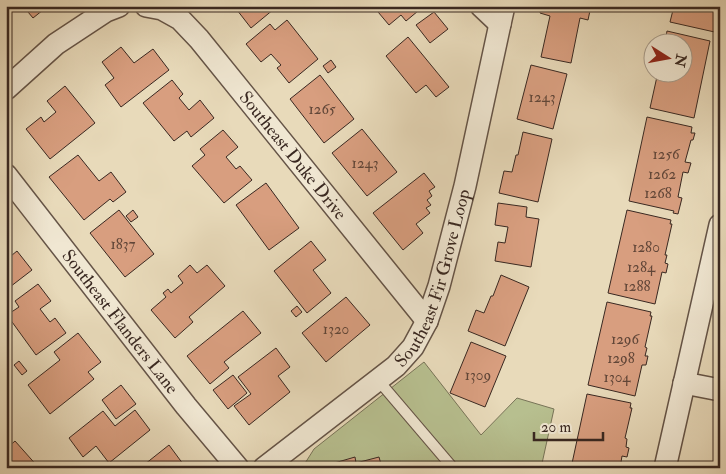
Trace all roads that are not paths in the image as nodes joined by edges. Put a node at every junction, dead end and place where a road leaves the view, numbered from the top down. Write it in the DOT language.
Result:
graph roads {
  1 [pos="119,6"];
  2 [pos="146,6"];
  3 [pos="481,6"];
  4 [pos="502,15"];
  5 [pos="6,89"];
  6 [pos="6,175"];
  7 [pos="720,225"];
  8 [pos="427,321"];
  9 [pos="378,380"];
  10 [pos="684,383"];
  11 [pos="720,390"];
  12 [pos="238,468"];
  13 [pos="264,468"];
  14 [pos="453,468"];
  15 [pos="665,468"];
  1 -- 5 [label="street"];
  2 -- 8 [label="street, Southeast Duke Drive"];
  3 -- 4 [label="street, Southeast Fir Grove Loop"];
  4 -- 8 [label="street, Southeast Fir Grove Loop"];
  6 -- 12 [label="street, Southeast Flanders Lane"];
  7 -- 10 [label="street"];
  8 -- 9 [label="street, Southeast Fir Grove Loop"];
  9 -- 13 [label="street, Southeast Fir Grove Loop"];
  9 -- 14 [label="lane"];
  10 -- 11 [label="street"];
  10 -- 15 [label="street"];
}
